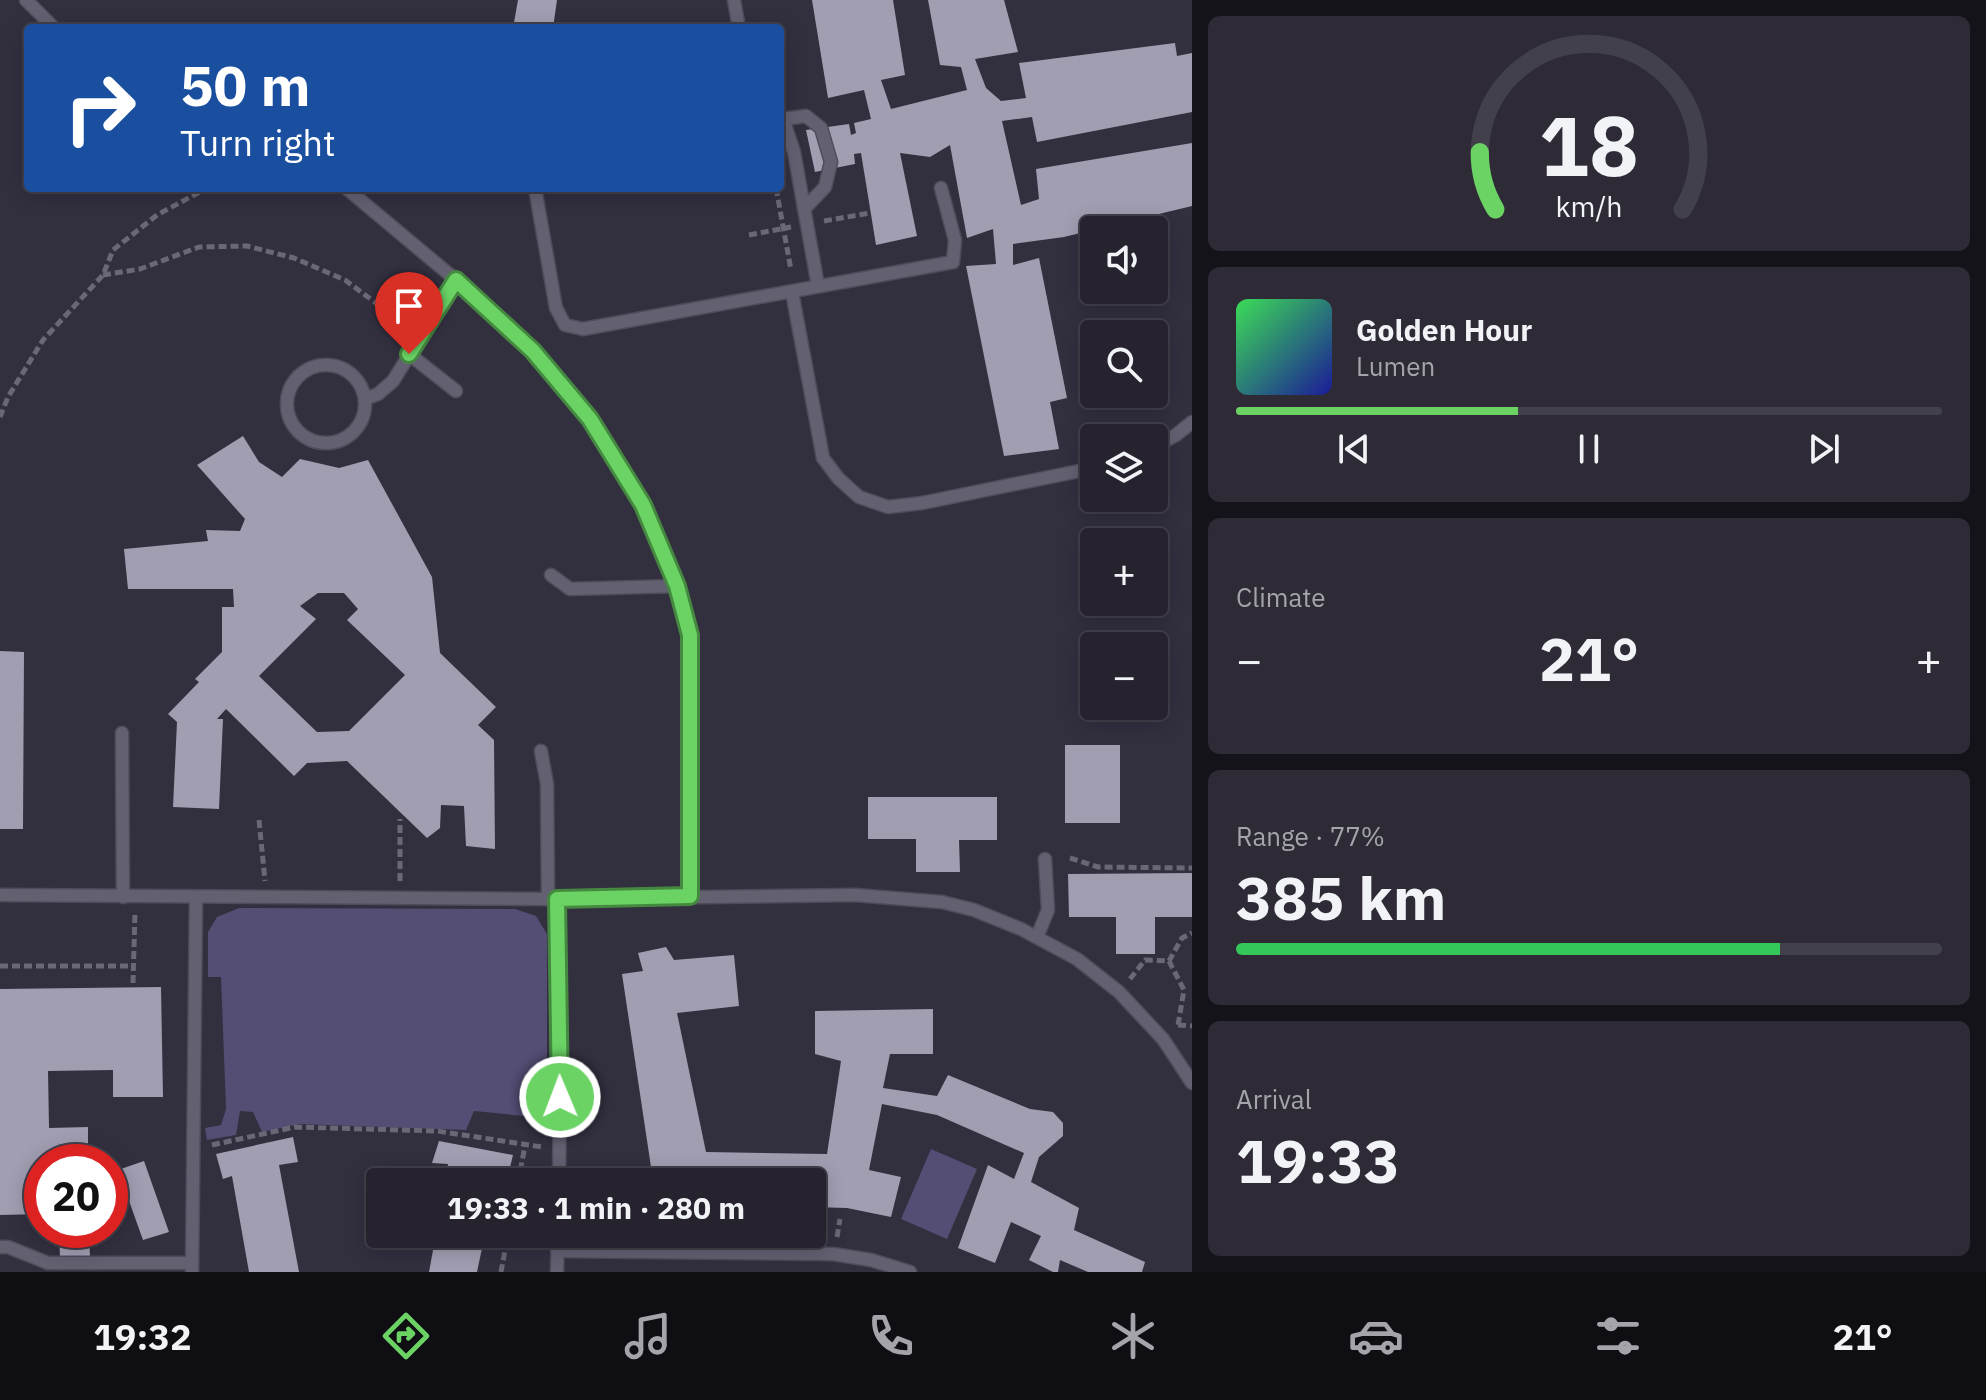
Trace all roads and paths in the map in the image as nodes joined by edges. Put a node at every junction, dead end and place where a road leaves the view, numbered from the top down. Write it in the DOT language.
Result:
graph roads {
  1 [pos="26,0"];
  2 [pos="734,0"];
  3 [pos="50,24"];
  4 [pos="738,24"];
  5 [pos="784,119"];
  6 [pos="784,124"];
  7 [pos="941,188"];
  8 [pos="197,192"];
  9 [pos="351,192"];
  10 [pos="536,192"];
  11 [pos="777,192"];
  12 [pos="804,209"];
  13 [pos="783,229"];
  14 [pos="749,235"];
  15 [pos="791,270"];
  16 [pos="103,275"];
  17 [pos="456,280"];
  18 [pos="818,286"];
  19 [pos="792,292"];
  20 [pos="419,335"];
  21 [pos="409,354"];
  22 [pos="456,391"];
  23 [pos="365,399"];
  24 [pos="0,417"];
  25 [pos="1192,422"];
  26 [pos="1168,439"];
  27 [pos="1080,471"];
  28 [pos="551,575"];
  29 [pos="677,586"];
  30 [pos="122,733"];
  31 [pos="541,751"];
  32 [pos="400,819"];
  33 [pos="259,820"];
  34 [pos="1070,858"];
  35 [pos="1045,859"];
  36 [pos="1192,868"];
  37 [pos="0,895"];
  38 [pos="690,896"];
  39 [pos="129,897"];
  40 [pos="196,898"];
  41 [pos="267,898"];
  42 [pos="400,898"];
  43 [pos="553,899"];
  44 [pos="1192,933"];
  45 [pos="1037,937"];
  46 [pos="1169,961"];
  47 [pos="0,966"];
  48 [pos="133,966"];
  49 [pos="133,983"];
  50 [pos="1184,990"];
  51 [pos="1192,991"];
  52 [pos="1119,992"];
  53 [pos="1178,1025"];
  54 [pos="1192,1026"];
  55 [pos="1163,1039"];
  56 [pos="1192,1083"];
  57 [pos="525,1146"];
  58 [pos="559,1147"];
  59 [pos="193,1149"];
  60 [pos="521,1168"];
  61 [pos="559,1168"];
  62 [pos="0,1247"];
  63 [pos="505,1248"];
  64 [pos="557,1248"];
  65 [pos="557,1251"];
  66 [pos="192,1268"];
  67 [pos="501,1272"];
  68 [pos="557,1272"];
  69 [pos="910,1272"];
  1 -- 3 [label="lane"];
  2 -- 4 [label="lane"];
  5 -- 12 [label="lane"];
  6 -- 12 [label="lane"];
  7 -- 18 [label="lane"];
  8 -- 16 [label="path"];
  9 -- 17 [label="lane"];
  10 -- 19 [label="lane"];
  11 -- 13 [label="path"];
  12 -- 18 [label="lane"];
  13 -- 14 [label="path"];
  13 -- 15 [label="path"];
  16 -- 20 [label="path"];
  16 -- 24 [label="path"];
  17 -- 20 [label="lane"];
  17 -- 29 [label="lane"];
  18 -- 19 [label="lane"];
  19 -- 27 [label="lane"];
  20 -- 21 [label="lane"];
  21 -- 22 [label="lane"];
  21 -- 23 [label="lane"];
  23 -- 23 [label="lane"];
  25 -- 26 [label="lane"];
  28 -- 29 [label="lane"];
  29 -- 38 [label="lane"];
  30 -- 39 [label="lane"];
  31 -- 43 [label="lane"];
  32 -- 42 [label="path"];
  33 -- 41 [label="path"];
  34 -- 36 [label="path"];
  35 -- 45 [label="lane"];
  37 -- 39 [label="lane"];
  38 -- 43 [label="lane"];
  38 -- 45 [label="lane"];
  39 -- 40 [label="lane"];
  39 -- 48 [label="path"];
  40 -- 41 [label="lane"];
  40 -- 59 [label="lane"];
  41 -- 42 [label="lane"];
  42 -- 43 [label="lane"];
  43 -- 58 [label="lane"];
  44 -- 46 [label="path"];
  45 -- 52 [label="lane"];
  46 -- 50 [label="path"];
  46 -- 52 [label="path"];
  47 -- 48 [label="path"];
  48 -- 49 [label="path"];
  50 -- 51 [label="path"];
  50 -- 53 [label="path"];
  52 -- 55 [label="lane"];
  53 -- 54 [label="path"];
  53 -- 55 [label="path"];
  55 -- 56 [label="lane"];
  57 -- 58 [label="path"];
  57 -- 59 [label="path"];
  57 -- 60 [label="path"];
  58 -- 61 [label="lane"];
  59 -- 66 [label="lane"];
  62 -- 66 [label="lane"];
  63 -- 67 [label="path"];
  64 -- 65 [label="lane"];
  65 -- 68 [label="lane"];
  65 -- 69 [label="lane"];
}
